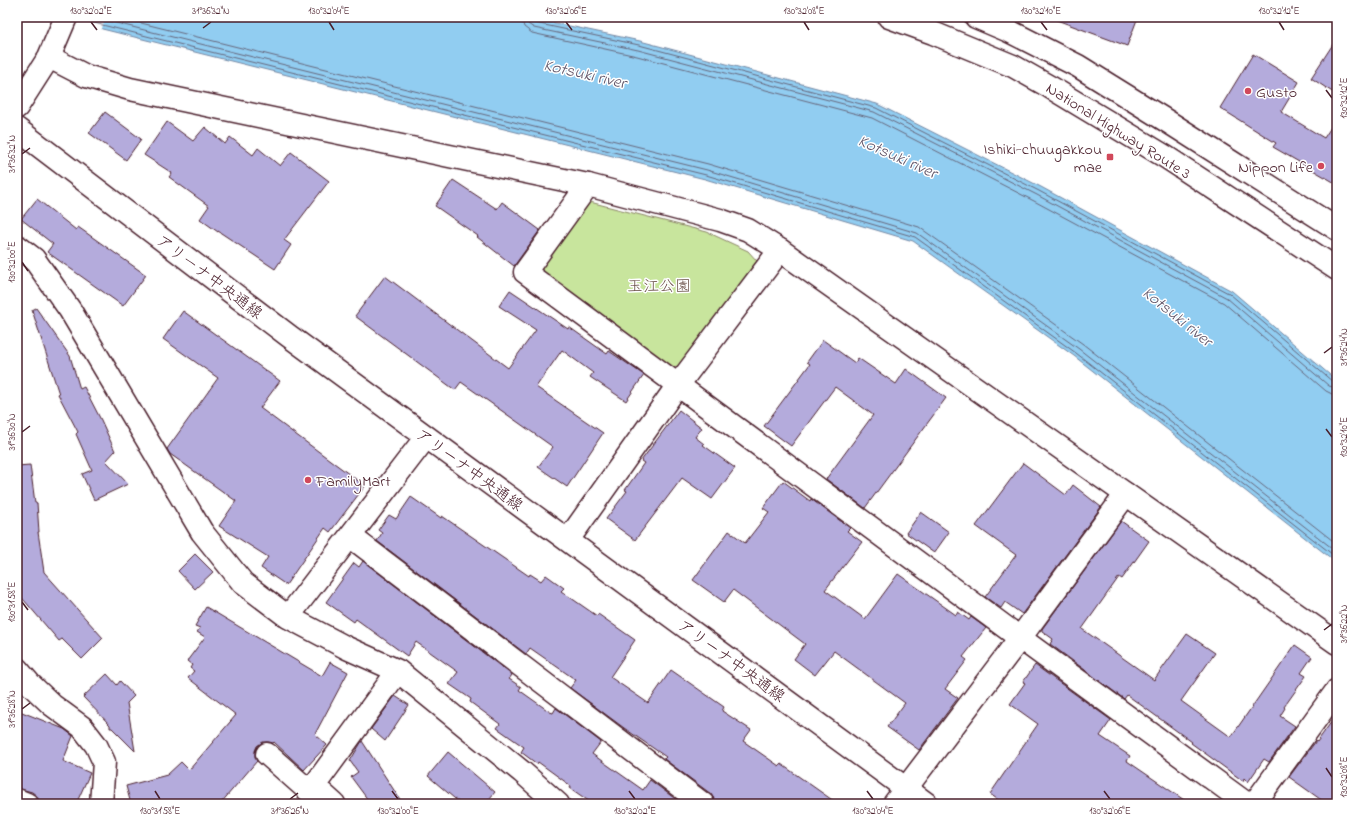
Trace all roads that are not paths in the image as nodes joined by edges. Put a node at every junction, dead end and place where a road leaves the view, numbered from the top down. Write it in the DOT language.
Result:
graph roads {
  1 [pos="66,17"];
  2 [pos="888,17"];
  3 [pos="976,17"];
  4 [pos="1011,24"];
  5 [pos="51,53"];
  6 [pos="17,107"];
  7 [pos="17,129"];
  8 [pos="588,184"];
  9 [pos="1337,229"];
  10 [pos="17,246"];
  11 [pos="780,250"];
  12 [pos="1337,268"];
  13 [pos="678,384"];
  14 [pos="426,437"];
  15 [pos="1126,494"];
  16 [pos="350,536"];
  17 [pos="568,540"];
  18 [pos="288,617"];
  19 [pos="1020,638"];
  20 [pos="1337,643"];
  21 [pos="17,669"];
  22 [pos="398,672"];
  23 [pos="1337,690"];
  24 [pos="267,754"];
  25 [pos="308,794"];
  26 [pos="899,796"];
  27 [pos="17,800"];
  28 [pos="102,803"];
  29 [pos="27,804"];
  30 [pos="334,804"];
  31 [pos="558,804"];
  32 [pos="703,804"];
  33 [pos="927,804"];
  34 [pos="1247,804"];
  35 [pos="1254,804"];
  1 -- 5 [label="main road"];
  2 -- 12 [label="main road, National Highway Route 3"];
  3 -- 4 [label="main road, National Highway Route 3"];
  4 -- 9 [label="main road, National Highway Route 3"];
  5 -- 6 [label="main road"];
  5 -- 8 [label="main road"];
  7 -- 14 [label="main road, アリーナ中央通線"];
  8 -- 11 [label="main road"];
  8 -- 13 [label="main road"];
  10 -- 18 [label="main road"];
  11 -- 13 [label="main road"];
  11 -- 15 [label="main road"];
  13 -- 17 [label="main road"];
  13 -- 19 [label="main road"];
  14 -- 16 [label="main road"];
  14 -- 17 [label="main road, アリーナ中央通線"];
  15 -- 19 [label="main road"];
  15 -- 20 [label="main road"];
  16 -- 18 [label="main road"];
  16 -- 32 [label="main road"];
  17 -- 26 [label="main road, アリーナ中央通線"];
  18 -- 22 [label="main road"];
  19 -- 26 [label="main road"];
  19 -- 34 [label="main road"];
  21 -- 28 [label="main road"];
  22 -- 25 [label="main road"];
  22 -- 31 [label="main road"];
  23 -- 35 [label="main road"];
  24 -- 25 [label="main road"];
  25 -- 30 [label="main road"];
  26 -- 33 [label="main road, アリーナ中央通線"];
  27 -- 29 [label="main road"];
}
